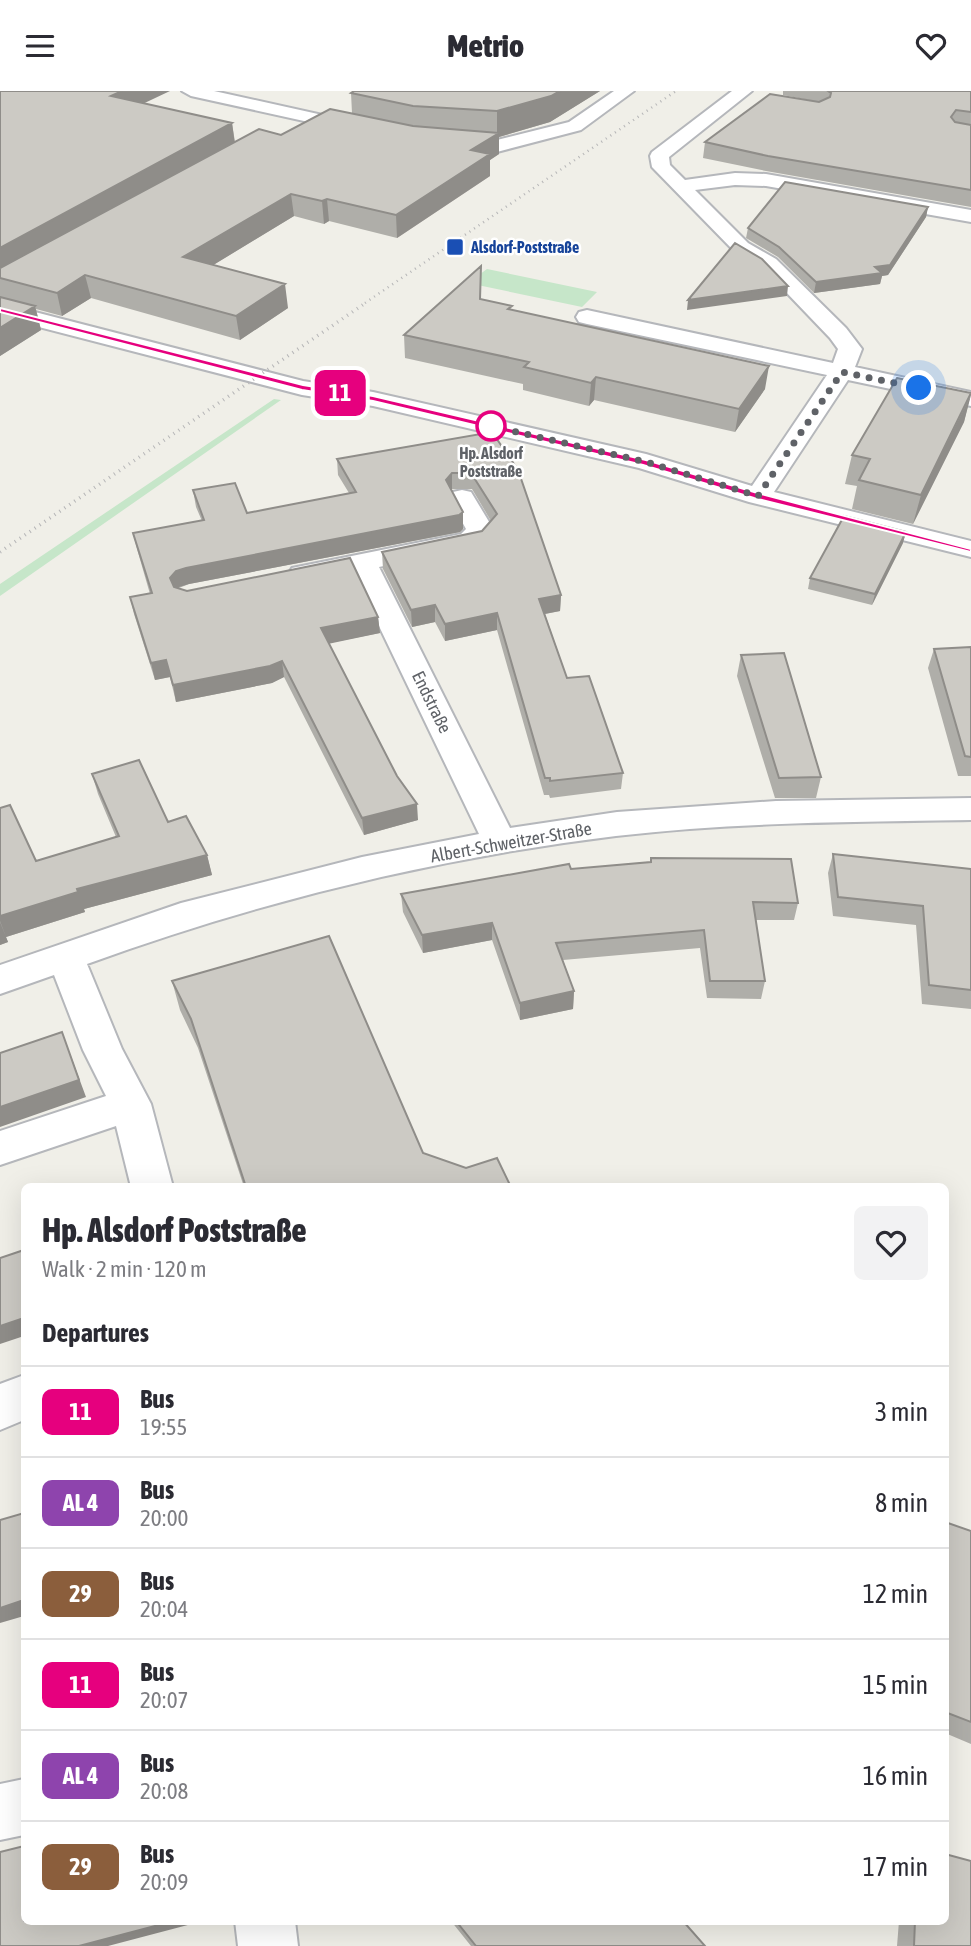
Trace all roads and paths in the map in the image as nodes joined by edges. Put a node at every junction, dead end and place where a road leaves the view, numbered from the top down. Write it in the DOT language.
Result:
graph roads {
  1 [pos="625,91"];
  2 [pos="191,93"];
  3 [pos="737,95"];
  4 [pos="760,103"];
  5 [pos="306,116"];
  6 [pos="284,128"];
  7 [pos="387,134"];
  8 [pos="428,141"];
  9 [pos="680,187"];
  10 [pos="971,216"];
  11 [pos="0,310"];
  12 [pos="587,317"];
  13 [pos="842,372"];
  14 [pos="971,398"];
  15 [pos="758,496"];
  16 [pos="462,498"];
  17 [pos="971,549"];
  18 [pos="363,563"];
  19 [pos="270,580"];
  20 [pos="971,809"];
  21 [pos="500,842"];
  22 [pos="65,956"];
  23 [pos="0,980"];
  24 [pos="131,1104"];
  25 [pos="0,1148"];
  26 [pos="151,1183"];
  27 [pos="21,1399"];
  28 [pos="0,1408"];
  29 [pos="21,1808"];
  30 [pos="0,1812"];
  31 [pos="265,1925"];
  32 [pos="268,1946"];
  1 -- 8 [label="street"];
  2 -- 5 [label="street"];
  3 -- 4 [label="street"];
  3 -- 9 [label="street"];
  5 -- 6 [label="street"];
  5 -- 7 [label="street"];
  9 -- 10 [label="street"];
  9 -- 13 [label="street"];
  11 -- 15 [label="street"];
  12 -- 13 [label="street"];
  13 -- 14 [label="street"];
  13 -- 15 [label="street"];
  15 -- 17 [label="street"];
  16 -- 18 [label="street"];
  18 -- 19 [label="street"];
  18 -- 21 [label="street, Endstraße"];
  20 -- 21 [label="street, Albert-Schweitzer-Straße"];
  21 -- 22 [label="street, Albert-Schweitzer-Straße"];
  22 -- 23 [label="street, Albert-Schweitzer-Straße"];
  22 -- 24 [label="street"];
  24 -- 25 [label="street"];
  24 -- 26 [label="street"];
  27 -- 28 [label="street"];
  29 -- 30 [label="street"];
  31 -- 32 [label="street"];
}
